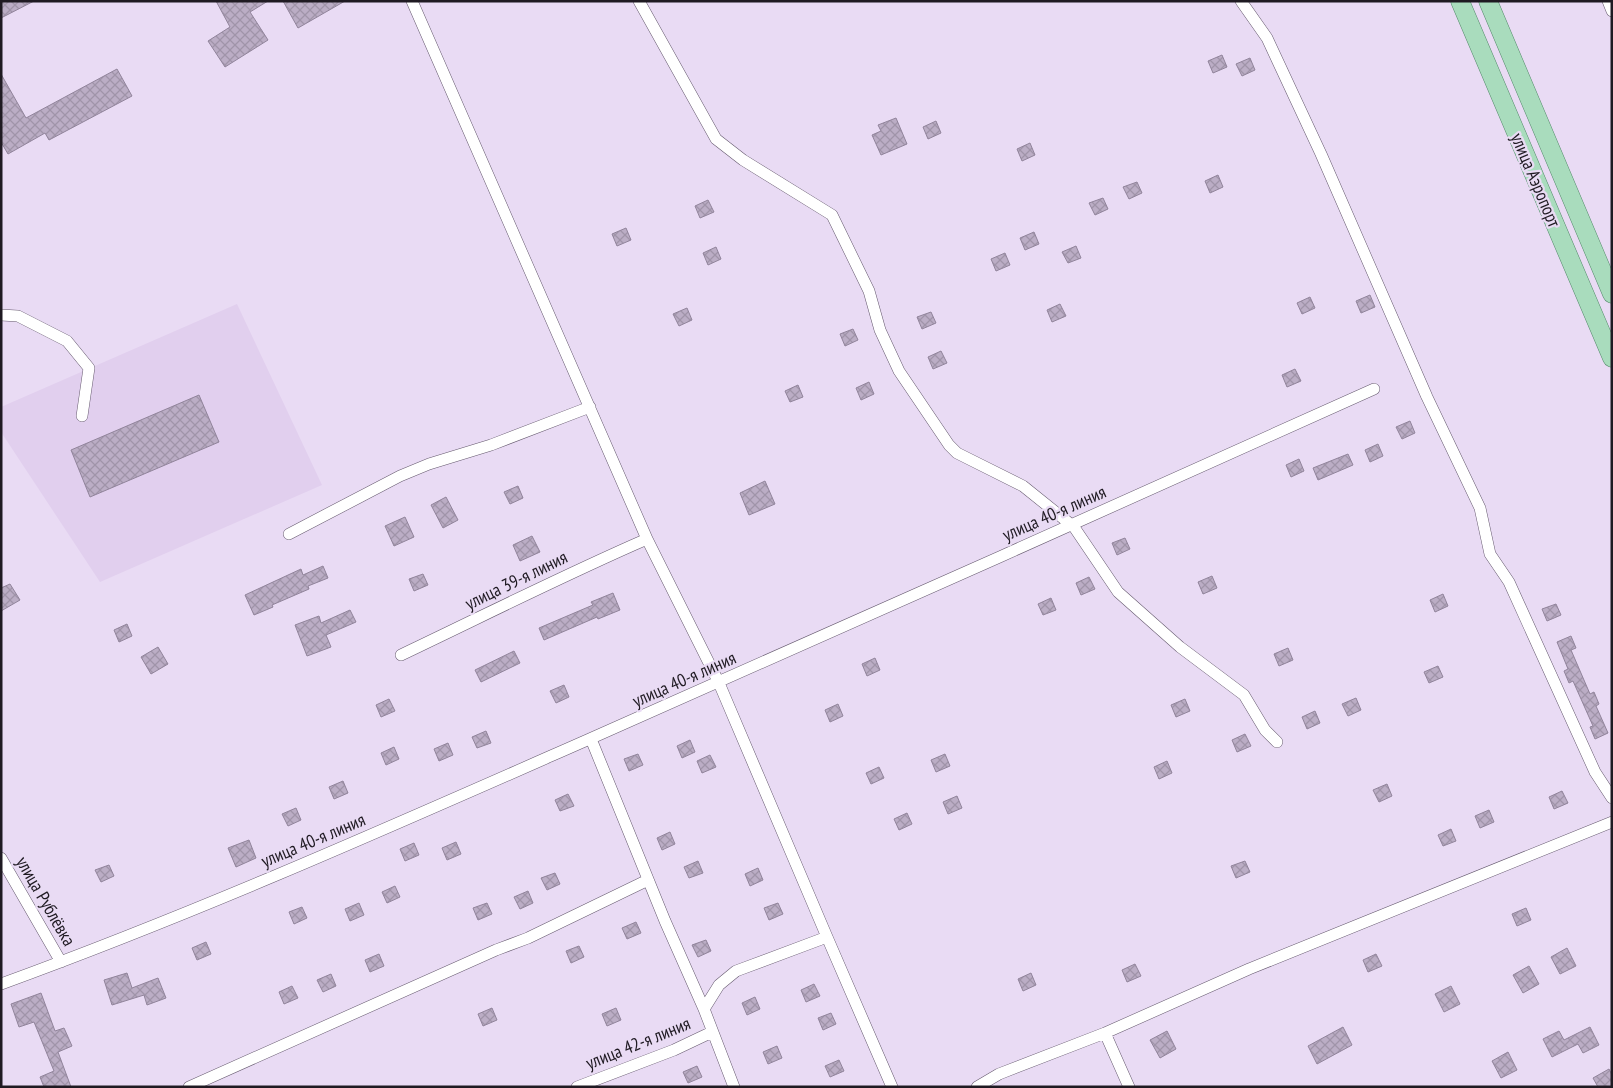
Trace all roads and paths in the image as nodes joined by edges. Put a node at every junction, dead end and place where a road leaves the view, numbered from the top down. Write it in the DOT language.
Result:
graph roads {
  1 [pos="412,1"];
  2 [pos="639,1"];
  3 [pos="1241,1"];
  4 [pos="1460,1"];
  5 [pos="1488,1"];
  6 [pos="1608,1"];
  7 [pos="1612,11"];
  8 [pos="1612,294"];
  9 [pos="1,315"];
  10 [pos="1612,358"];
  11 [pos="1374,389"];
  12 [pos="590,407"];
  13 [pos="82,416"];
  14 [pos="1071,525"];
  15 [pos="289,534"];
  16 [pos="647,539"];
  17 [pos="401,655"];
  18 [pos="719,683"];
  19 [pos="591,739"];
  20 [pos="1277,742"];
  21 [pos="1612,798"];
  22 [pos="1612,822"];
  23 [pos="1,858"];
  24 [pos="648,880"];
  25 [pos="826,937"];
  26 [pos="61,962"];
  27 [pos="1,984"];
  28 [pos="704,1009"];
  29 [pos="712,1032"];
  30 [pos="1105,1034"];
  31 [pos="189,1087"];
  32 [pos="577,1087"];
  33 [pos="734,1087"];
  34 [pos="892,1087"];
  35 [pos="977,1087"];
  36 [pos="1129,1087"];
  1 -- 12 [label="street"];
  2 -- 14 [label="street"];
  3 -- 21 [label="street"];
  4 -- 10 [label="main road, улица Аэропорт"];
  5 -- 8 [label="main road, улица Аэропорт"];
  6 -- 7 [label="street"];
  9 -- 13 [label="street"];
  11 -- 14 [label="street, улица 40-я линия"];
  12 -- 15 [label="street"];
  12 -- 16 [label="street"];
  14 -- 18 [label="street, улица 40-я линия"];
  14 -- 20 [label="street"];
  16 -- 17 [label="street, улица 39-я линия"];
  16 -- 18 [label="street"];
  18 -- 19 [label="street, улица 40-я линия"];
  18 -- 25 [label="street"];
  19 -- 24 [label="street"];
  19 -- 26 [label="street, улица 40-я линия"];
  22 -- 30 [label="street"];
  23 -- 26 [label="street, улица Рублёвка"];
  24 -- 28 [label="street"];
  24 -- 31 [label="street"];
  25 -- 28 [label="street"];
  25 -- 34 [label="street"];
  26 -- 27 [label="street, улица 40-я линия"];
  28 -- 29 [label="street"];
  29 -- 32 [label="street, улица 42-я линия"];
  29 -- 33 [label="street"];
  30 -- 35 [label="street"];
  30 -- 36 [label="street"];
}
